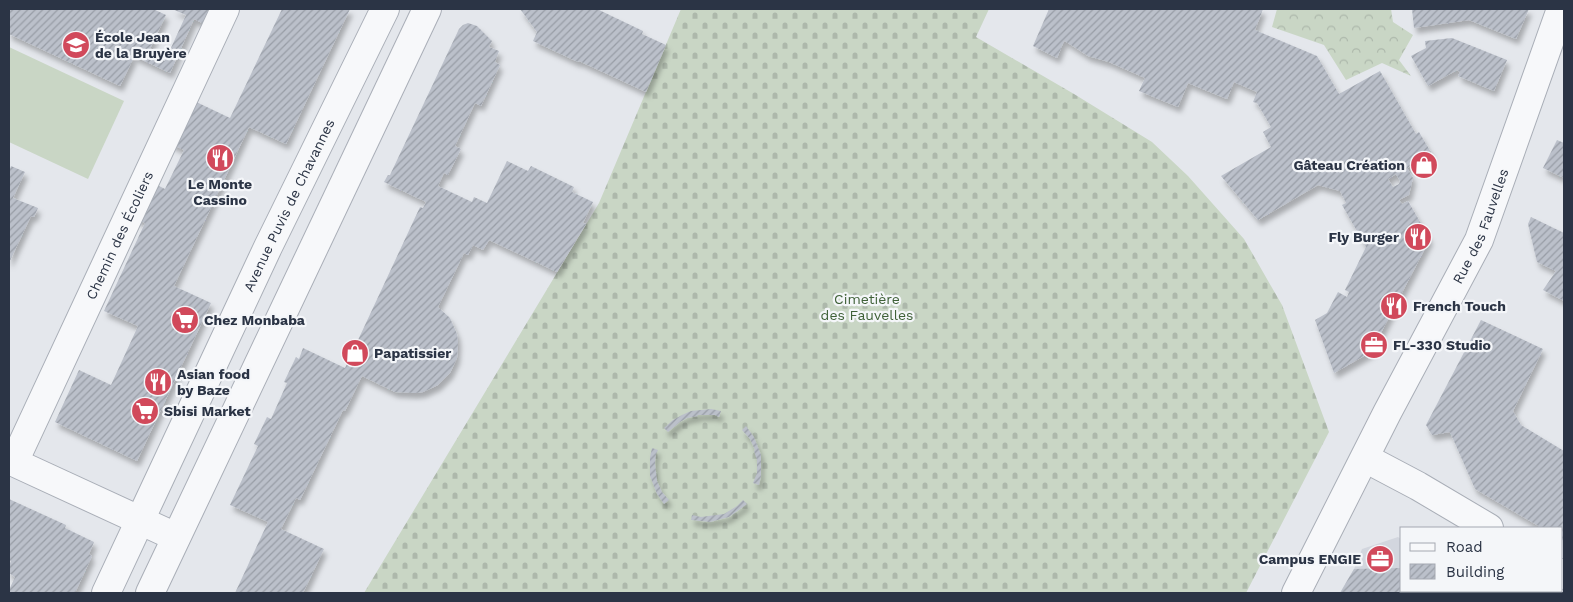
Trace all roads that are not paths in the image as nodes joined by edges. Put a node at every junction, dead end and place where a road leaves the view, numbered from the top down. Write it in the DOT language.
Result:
graph roads {
  1 [pos="225,9"];
  2 [pos="385,9"];
  3 [pos="427,9"];
  4 [pos="1561,9"];
  5 [pos="1365,458"];
  6 [pos="11,461"];
  7 [pos="140,521"];
  8 [pos="1487,527"];
  9 [pos="176,537"];
  10 [pos="106,593"];
  11 [pos="150,593"];
  12 [pos="1296,593"];
  1 -- 6 [label="street, Chemin des Écoliers"];
  2 -- 7 [label="street, Avenue Puvis de Chavannes"];
  3 -- 9 [label="street"];
  4 -- 5 [label="street, Rue des Fauvelles"];
  5 -- 8 [label="street"];
  5 -- 12 [label="street, Rue des Fauvelles"];
  6 -- 7 [label="street"];
  7 -- 9 [label="street"];
  7 -- 10 [label="street, Avenue Puvis de Chavannes"];
  9 -- 11 [label="street"];
}
